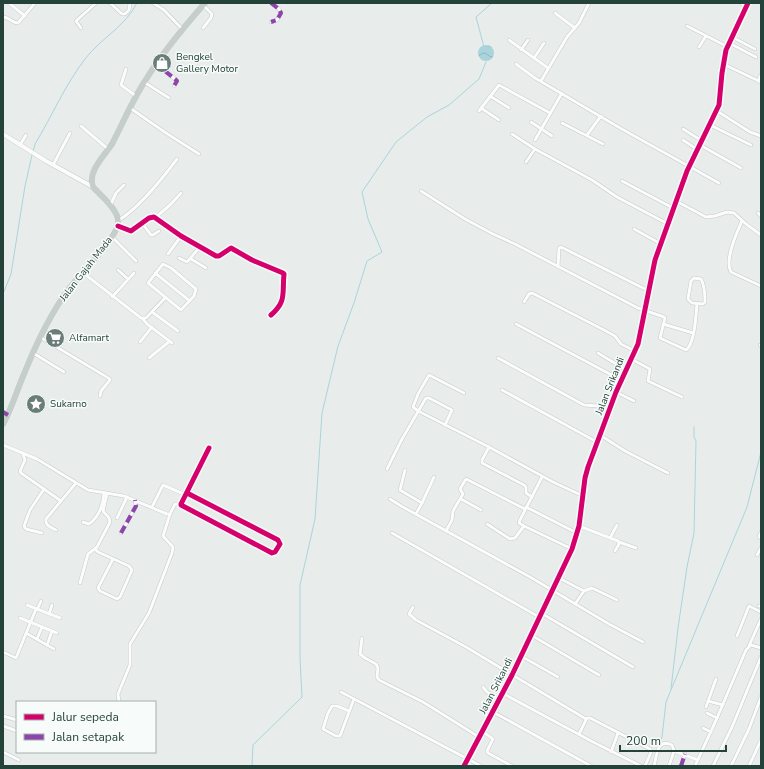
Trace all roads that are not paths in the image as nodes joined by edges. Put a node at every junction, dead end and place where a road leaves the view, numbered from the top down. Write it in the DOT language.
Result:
graph roads {
  1 [pos="9,3"];
  2 [pos="35,3"];
  3 [pos="96,3"];
  4 [pos="110,3"];
  5 [pos="130,3"];
  6 [pos="153,3"];
  7 [pos="589,3"];
  8 [pos="741,3"];
  9 [pos="204,4"];
  10 [pos="273,4"];
  11 [pos="747,5"];
  12 [pos="556,13"];
  13 [pos="24,16"];
  14 [pos="3,17"];
  15 [pos="272,22"];
  16 [pos="688,26"];
  17 [pos="81,28"];
  18 [pos="203,28"];
  19 [pos="575,28"];
  20 [pos="182,29"];
  21 [pos="706,36"];
  22 [pos="732,37"];
  23 [pos="509,40"];
  24 [pos="528,40"];
  25 [pos="544,42"];
  26 [pos="728,45"];
  27 [pos="699,47"];
  28 [pos="755,49"];
  29 [pos="521,50"];
  30 [pos="756,57"];
  31 [pos="534,58"];
  32 [pos="156,64"];
  33 [pos="516,64"];
  34 [pos="723,64"];
  35 [pos="548,68"];
  36 [pos="126,70"];
  37 [pos="761,75"];
  38 [pos="538,79"];
  39 [pos="759,81"];
  40 [pos="144,82"];
  41 [pos="174,86"];
  42 [pos="562,93"];
  43 [pos="136,96"];
  44 [pos="490,96"];
  45 [pos="169,98"];
  46 [pos="130,108"];
  47 [pos="482,108"];
  48 [pos="509,108"];
  49 [pos="717,110"];
  50 [pos="479,111"];
  51 [pos="550,113"];
  52 [pos="601,116"];
  53 [pos="499,120"];
  54 [pos="531,122"];
  55 [pos="562,123"];
  56 [pos="710,125"];
  57 [pos="81,126"];
  58 [pos="542,129"];
  59 [pos="683,129"];
  60 [pos="3,134"];
  61 [pos="70,134"];
  62 [pos="512,134"];
  63 [pos="26,135"];
  64 [pos="552,136"];
  65 [pos="587,136"];
  66 [pos="761,136"];
  67 [pos="535,140"];
  68 [pos="683,140"];
  69 [pos="701,143"];
  70 [pos="603,144"];
  71 [pos="20,145"];
  72 [pos="751,145"];
  73 [pos="108,149"];
  74 [pos="535,149"];
  75 [pos="698,150"];
  76 [pos="198,154"];
  77 [pos="177,159"];
  78 [pos="526,162"];
  79 [pos="53,165"];
  80 [pos="690,167"];
  81 [pos="742,168"];
  82 [pos="92,176"];
  83 [pos="622,181"];
  84 [pos="84,182"];
  85 [pos="720,183"];
  86 [pos="124,185"];
  87 [pos="93,187"];
  88 [pos="421,191"];
  89 [pos="181,193"];
  90 [pos="676,201"];
  91 [pos="110,206"];
  92 [pos="674,208"];
  93 [pos="155,218"];
  94 [pos="119,220"];
  95 [pos="742,221"];
  96 [pos="142,224"];
  97 [pos="668,224"];
  98 [pos="118,226"];
  99 [pos="634,229"];
  100 [pos="159,231"];
  101 [pos="761,235"];
  102 [pos="181,236"];
  103 [pos="112,237"];
  104 [pos="661,244"];
  105 [pos="200,247"];
  106 [pos="168,254"];
  107 [pos="179,258"];
  108 [pos="191,259"];
  109 [pos="136,261"];
  110 [pos="558,267"];
  111 [pos="206,268"];
  112 [pos="118,270"];
  113 [pos="82,272"];
  114 [pos="134,273"];
  115 [pos="155,273"];
  116 [pos="128,280"];
  117 [pos="761,286"];
  118 [pos="649,291"];
  119 [pos="112,297"];
  120 [pos="165,298"];
  121 [pos="190,300"];
  122 [pos="524,302"];
  123 [pos="697,304"];
  124 [pos="152,312"];
  125 [pos="645,312"];
  126 [pos="271,315"];
  127 [pos="143,319"];
  128 [pos="516,324"];
  129 [pos="663,324"];
  130 [pos="152,327"];
  131 [pos="178,331"];
  132 [pos="693,333"];
  133 [pos="40,337"];
  134 [pos="140,342"];
  135 [pos="635,351"];
  136 [pos="33,353"];
  137 [pos="598,354"];
  138 [pos="149,358"];
  139 [pos="498,358"];
  140 [pos="631,358"];
  141 [pos="626,370"];
  142 [pos="64,372"];
  143 [pos="620,380"];
  144 [pos="502,390"];
  145 [pos="616,392"];
  146 [pos="464,393"];
  147 [pos="100,396"];
  148 [pos="682,397"];
  149 [pos="634,400"];
  150 [pos="418,411"];
  151 [pos="3,412"];
  152 [pos="609,412"];
  153 [pos="8,415"];
  154 [pos="3,424"];
  155 [pos="445,425"];
  156 [pos="600,436"];
  157 [pos="597,442"];
  158 [pos="3,445"];
  159 [pos="209,448"];
  160 [pos="489,448"];
  161 [pos="23,454"];
  162 [pos="387,469"];
  163 [pos="405,470"];
  164 [pos="668,473"];
  165 [pos="434,477"];
  166 [pos="542,477"];
  167 [pos="76,483"];
  168 [pos="44,489"];
  169 [pos="106,494"];
  170 [pos="186,494"];
  171 [pos="583,496"];
  172 [pos="127,497"];
  173 [pos="532,497"];
  174 [pos="390,499"];
  175 [pos="460,499"];
  176 [pos="135,500"];
  177 [pos="61,501"];
  178 [pos="422,503"];
  179 [pos="181,504"];
  180 [pos="152,507"];
  181 [pos="526,508"];
  182 [pos="480,510"];
  183 [pos="170,514"];
  184 [pos="416,514"];
  185 [pos="117,518"];
  186 [pos="83,522"];
  187 [pos="487,524"];
  188 [pos="616,524"];
  189 [pos="524,526"];
  190 [pos="579,526"];
  191 [pos="56,530"];
  192 [pos="446,531"];
  193 [pos="761,532"];
  194 [pos="42,533"];
  195 [pos="121,533"];
  196 [pos="392,533"];
  197 [pos="577,533"];
  198 [pos="610,538"];
  199 [pos="761,538"];
  200 [pos="619,542"];
  201 [pos="636,548"];
  202 [pos="761,548"];
  203 [pos="95,549"];
  204 [pos="572,549"];
  205 [pos="616,550"];
  206 [pos="758,555"];
  207 [pos="113,559"];
  208 [pos="558,578"];
  209 [pos="80,583"];
  210 [pos="553,590"];
  211 [pos="584,592"];
  212 [pos="617,600"];
  213 [pos="41,601"];
  214 [pos="575,604"];
  215 [pos="27,605"];
  216 [pos="52,605"];
  217 [pos="413,607"];
  218 [pos="37,609"];
  219 [pos="761,612"];
  220 [pos="542,613"];
  221 [pos="49,614"];
  222 [pos="20,618"];
  223 [pos="60,618"];
  224 [pos="539,618"];
  225 [pos="761,619"];
  226 [pos="30,622"];
  227 [pos="42,627"];
  228 [pos="52,631"];
  229 [pos="26,633"];
  230 [pos="57,633"];
  231 [pos="531,635"];
  232 [pos="737,636"];
  233 [pos="362,638"];
  234 [pos="37,639"];
  235 [pos="643,642"];
  236 [pos="47,645"];
  237 [pos="749,646"];
  238 [pos="761,648"];
  239 [pos="54,649"];
  240 [pos="3,652"];
  241 [pos="521,656"];
  242 [pos="761,657"];
  243 [pos="633,667"];
  244 [pos="512,675"];
  245 [pos="599,675"];
  246 [pos="558,677"];
  247 [pos="716,679"];
  248 [pos="483,687"];
  249 [pos="341,692"];
  250 [pos="502,693"];
  251 [pos="761,697"];
  252 [pos="354,699"];
  253 [pos="499,700"];
  254 [pos="118,701"];
  255 [pos="708,701"];
  256 [pos="723,705"];
  257 [pos="706,707"];
  258 [pos="349,711"];
  259 [pos="493,712"];
  260 [pos="707,714"];
  261 [pos="3,716"];
  262 [pos="717,718"];
  263 [pos="586,719"];
  264 [pos="16,720"];
  265 [pos="3,726"];
  266 [pos="703,728"];
  267 [pos="16,731"];
  268 [pos="482,731"];
  269 [pos="711,732"];
  270 [pos="618,733"];
  271 [pos="579,734"];
  272 [pos="479,737"];
  273 [pos="761,740"];
  274 [pos="674,751"];
  275 [pos="3,752"];
  276 [pos="611,752"];
  277 [pos="685,754"];
  278 [pos="468,759"];
  279 [pos="19,760"];
  280 [pos="698,760"];
  281 [pos="464,766"];
  282 [pos="481,766"];
  283 [pos="512,766"];
  284 [pos="591,766"];
  285 [pos="641,766"];
  286 [pos="645,766"];
  287 [pos="654,766"];
  288 [pos="670,766"];
  289 [pos="681,766"];
  290 [pos="695,766"];
  291 [pos="713,766"];
  292 [pos="732,766"];
  293 [pos="749,766"];
  1 -- 13 [label="street"];
  2 -- 13 [label="street"];
  3 -- 17 [label="street"];
  4 -- 5 [label="street"];
  6 -- 20 [label="street"];
  7 -- 19 [label="street"];
  8 -- 11 [label="street"];
  9 -- 18 [label="street"];
  9 -- 20 [label="highway"];
  10 -- 15 [label="street"];
  11 -- 22 [label="street, Jalan Srikandi"];
  12 -- 19 [label="street"];
  13 -- 14 [label="street"];
  16 -- 21 [label="street"];
  19 -- 35 [label="street"];
  20 -- 32 [label="highway"];
  21 -- 26 [label="street"];
  21 -- 27 [label="street"];
  22 -- 26 [label="street, Jalan Srikandi"];
  22 -- 28 [label="street"];
  23 -- 29 [label="street"];
  24 -- 29 [label="street"];
  25 -- 31 [label="street"];
  26 -- 30 [label="street"];
  26 -- 34 [label="street, Jalan Srikandi"];
  29 -- 31 [label="street"];
  31 -- 35 [label="street"];
  32 -- 40 [label="highway"];
  32 -- 41 [label="street"];
  33 -- 38 [label="street"];
  34 -- 39 [label="street"];
  34 -- 49 [label="street, Jalan Srikandi"];
  35 -- 38 [label="street"];
  36 -- 43 [label="street"];
  37 -- 39 [label="street"];
  38 -- 42 [label="street"];
  40 -- 43 [label="highway"];
  40 -- 45 [label="street"];
  42 -- 51 [label="street"];
  42 -- 52 [label="street"];
  43 -- 46 [label="highway"];
  44 -- 47 [label="street"];
  44 -- 48 [label="street"];
  44 -- 51 [label="street"];
  46 -- 73 [label="highway"];
  46 -- 76 [label="street"];
  47 -- 50 [label="street"];
  47 -- 53 [label="street"];
  49 -- 56 [label="street, Jalan Srikandi"];
  49 -- 66 [label="street"];
  51 -- 58 [label="street"];
  52 -- 65 [label="street"];
  52 -- 80 [label="street"];
  54 -- 58 [label="street"];
  55 -- 65 [label="street"];
  56 -- 69 [label="street, Jalan Srikandi"];
  56 -- 72 [label="street"];
  57 -- 73 [label="street"];
  58 -- 64 [label="street"];
  58 -- 67 [label="street"];
  59 -- 69 [label="street"];
  60 -- 71 [label="street"];
  61 -- 79 [label="street"];
  62 -- 74 [label="street"];
  63 -- 71 [label="street"];
  65 -- 70 [label="street"];
  68 -- 75 [label="street"];
  69 -- 75 [label="street, Jalan Srikandi"];
  69 -- 81 [label="street"];
  71 -- 79 [label="street"];
  73 -- 82 [label="highway"];
  74 -- 78 [label="street"];
  74 -- 97 [label="street"];
  75 -- 80 [label="street, Jalan Srikandi"];
  77 -- 94 [label="street"];
  79 -- 84 [label="street"];
  80 -- 85 [label="street"];
  80 -- 90 [label="street, Jalan Srikandi"];
  82 -- 84 [label="street"];
  82 -- 87 [label="highway"];
  83 -- 92 [label="street"];
  84 -- 87 [label="street"];
  86 -- 91 [label="street"];
  87 -- 91 [label="highway"];
  88 -- 110 [label="street"];
  89 -- 93 [label="street"];
  90 -- 92 [label="street, Jalan Srikandi"];
  90 -- 95 [label="street"];
  91 -- 94 [label="highway"];
  92 -- 97 [label="street, Jalan Srikandi"];
  93 -- 96 [label="street"];
  93 -- 102 [label="street"];
  94 -- 98 [label="highway, Jalan Gajah Mada"];
  95 -- 101 [label="street"];
  95 -- 117 [label="street"];
  96 -- 98 [label="street"];
  96 -- 100 [label="street"];
  97 -- 104 [label="street, Jalan Srikandi"];
  98 -- 103 [label="highway, Jalan Gajah Mada"];
  99 -- 104 [label="street"];
  102 -- 105 [label="street"];
  102 -- 106 [label="street"];
  103 -- 109 [label="street"];
  103 -- 113 [label="highway, Jalan Gajah Mada"];
  104 -- 118 [label="street, Jalan Srikandi"];
  105 -- 108 [label="street"];
  105 -- 126 [label="street"];
  107 -- 108 [label="street"];
  108 -- 111 [label="street"];
  110 -- 118 [label="street"];
  110 -- 125 [label="street"];
  112 -- 116 [label="street"];
  113 -- 119 [label="street"];
  113 -- 133 [label="highway, Jalan Gajah Mada"];
  114 -- 116 [label="street"];
  115 -- 120 [label="street"];
  115 -- 121 [label="street"];
  115 -- 121 [label="street"];
  116 -- 119 [label="street"];
  118 -- 125 [label="street, Jalan Srikandi"];
  119 -- 127 [label="street"];
  120 -- 121 [label="street"];
  120 -- 124 [label="street"];
  122 -- 135 [label="street"];
  123 -- 123 [label="street"];
  123 -- 132 [label="street"];
  124 -- 127 [label="street"];
  124 -- 131 [label="street"];
  125 -- 129 [label="street"];
  125 -- 135 [label="street, Jalan Srikandi"];
  127 -- 130 [label="street"];
  128 -- 143 [label="street"];
  129 -- 132 [label="street"];
  129 -- 132 [label="street"];
  130 -- 134 [label="street"];
  130 -- 138 [label="street"];
  133 -- 136 [label="highway, Jalan Gajah Mada"];
  133 -- 147 [label="street"];
  135 -- 140 [label="street, Jalan Srikandi"];
  136 -- 142 [label="street"];
  136 -- 153 [label="highway, Jalan Gajah Mada"];
  137 -- 141 [label="street"];
  139 -- 152 [label="street"];
  140 -- 141 [label="street, Jalan Srikandi"];
  140 -- 148 [label="street"];
  141 -- 143 [label="street, Jalan Srikandi"];
  143 -- 145 [label="street, Jalan Srikandi"];
  144 -- 157 [label="street"];
  145 -- 149 [label="street"];
  145 -- 152 [label="street, Jalan Srikandi"];
  146 -- 150 [label="street"];
  150 -- 155 [label="street"];
  150 -- 155 [label="street"];
  150 -- 162 [label="street"];
  151 -- 153 [label="street"];
  152 -- 156 [label="street, Jalan Srikandi"];
  153 -- 154 [label="highway, Jalan Gajah Mada"];
  155 -- 160 [label="street"];
  156 -- 157 [label="street, Jalan Srikandi"];
  156 -- 164 [label="street"];
  157 -- 171 [label="street, Jalan Srikandi"];
  158 -- 161 [label="street"];
  159 -- 170 [label="street"];
  160 -- 166 [label="street"];
  160 -- 173 [label="street"];
  161 -- 167 [label="street"];
  161 -- 168 [label="street"];
  163 -- 178 [label="street"];
  165 -- 178 [label="street"];
  166 -- 171 [label="street"];
  166 -- 173 [label="street"];
  167 -- 169 [label="street"];
  167 -- 177 [label="street"];
  168 -- 177 [label="street"];
  168 -- 194 [label="street"];
  169 -- 172 [label="street"];
  169 -- 186 [label="street"];
  169 -- 203 [label="street"];
  170 -- 179 [label="street"];
  170 -- 179 [label="street"];
  170 -- 180 [label="street"];
  171 -- 190 [label="street, Jalan Srikandi"];
  172 -- 176 [label="street"];
  172 -- 185 [label="street"];
  173 -- 181 [label="street"];
  174 -- 184 [label="street"];
  175 -- 181 [label="street"];
  175 -- 182 [label="street"];
  175 -- 192 [label="street"];
  176 -- 180 [label="street"];
  176 -- 195 [label="street"];
  177 -- 191 [label="street"];
  178 -- 184 [label="street"];
  179 -- 183 [label="street"];
  180 -- 183 [label="street"];
  181 -- 189 [label="street"];
  181 -- 197 [label="street"];
  183 -- 254 [label="street"];
  184 -- 192 [label="street"];
  187 -- 189 [label="street"];
  188 -- 198 [label="street"];
  189 -- 204 [label="street"];
  190 -- 197 [label="street, Jalan Srikandi"];
  190 -- 198 [label="street"];
  192 -- 210 [label="street"];
  193 -- 199 [label="street"];
  196 -- 224 [label="street"];
  197 -- 204 [label="street, Jalan Srikandi"];
  198 -- 200 [label="street"];
  200 -- 201 [label="street"];
  200 -- 205 [label="street"];
  202 -- 206 [label="street"];
  203 -- 207 [label="street"];
  203 -- 209 [label="street"];
  204 -- 208 [label="street, Jalan Srikandi"];
  207 -- 207 [label="street"];
  208 -- 210 [label="street, Jalan Srikandi"];
  208 -- 211 [label="street"];
  210 -- 214 [label="street"];
  210 -- 220 [label="street, Jalan Srikandi"];
  211 -- 212 [label="street"];
  211 -- 214 [label="street"];
  213 -- 218 [label="street"];
  214 -- 235 [label="street"];
  215 -- 218 [label="street"];
  216 -- 221 [label="street"];
  217 -- 244 [label="street"];
  218 -- 221 [label="street"];
  218 -- 226 [label="street"];
  219 -- 232 [label="street"];
  220 -- 224 [label="street, Jalan Srikandi"];
  220 -- 243 [label="street"];
  221 -- 223 [label="street"];
  222 -- 226 [label="street"];
  224 -- 231 [label="street, Jalan Srikandi"];
  225 -- 237 [label="street"];
  226 -- 227 [label="street"];
  226 -- 229 [label="street"];
  227 -- 228 [label="street"];
  227 -- 234 [label="street"];
  228 -- 230 [label="street"];
  228 -- 236 [label="street"];
  229 -- 234 [label="street"];
  229 -- 240 [label="street"];
  231 -- 241 [label="street, Jalan Srikandi"];
  231 -- 245 [label="street"];
  233 -- 272 [label="street"];
  234 -- 236 [label="street"];
  236 -- 239 [label="street"];
  237 -- 238 [label="street"];
  237 -- 256 [label="street"];
  241 -- 244 [label="street, Jalan Srikandi"];
  241 -- 246 [label="street"];
  242 -- 291 [label="street"];
  244 -- 250 [label="street, Jalan Srikandi"];
  244 -- 263 [label="street"];
  247 -- 255 [label="street"];
  248 -- 253 [label="street"];
  249 -- 252 [label="street"];
  250 -- 253 [label="street, Jalan Srikandi"];
  250 -- 271 [label="street"];
  251 -- 292 [label="street"];
  252 -- 258 [label="street"];
  252 -- 278 [label="street"];
  253 -- 259 [label="street, Jalan Srikandi"];
  255 -- 256 [label="street"];
  255 -- 257 [label="street"];
  256 -- 262 [label="street"];
  258 -- 258 [label="street"];
  259 -- 268 [label="street, Jalan Srikandi"];
  259 -- 284 [label="street"];
  260 -- 262 [label="street"];
  261 -- 264 [label="street"];
  262 -- 269 [label="street"];
  263 -- 270 [label="street"];
  263 -- 271 [label="street"];
  265 -- 267 [label="street"];
  266 -- 269 [label="street"];
  268 -- 272 [label="street, Jalan Srikandi"];
  268 -- 283 [label="street"];
  269 -- 280 [label="street"];
  270 -- 276 [label="street"];
  270 -- 286 [label="street"];
  271 -- 276 [label="street"];
  272 -- 278 [label="street, Jalan Srikandi"];
  273 -- 293 [label="street"];
  274 -- 277 [label="street"];
  274 -- 287 [label="street"];
  274 -- 288 [label="street"];
  275 -- 279 [label="street"];
  276 -- 285 [label="street"];
  277 -- 280 [label="street"];
  277 -- 289 [label="street"];
  278 -- 281 [label="street, Jalan Srikandi"];
  278 -- 282 [label="street"];
  280 -- 290 [label="street"];
}
